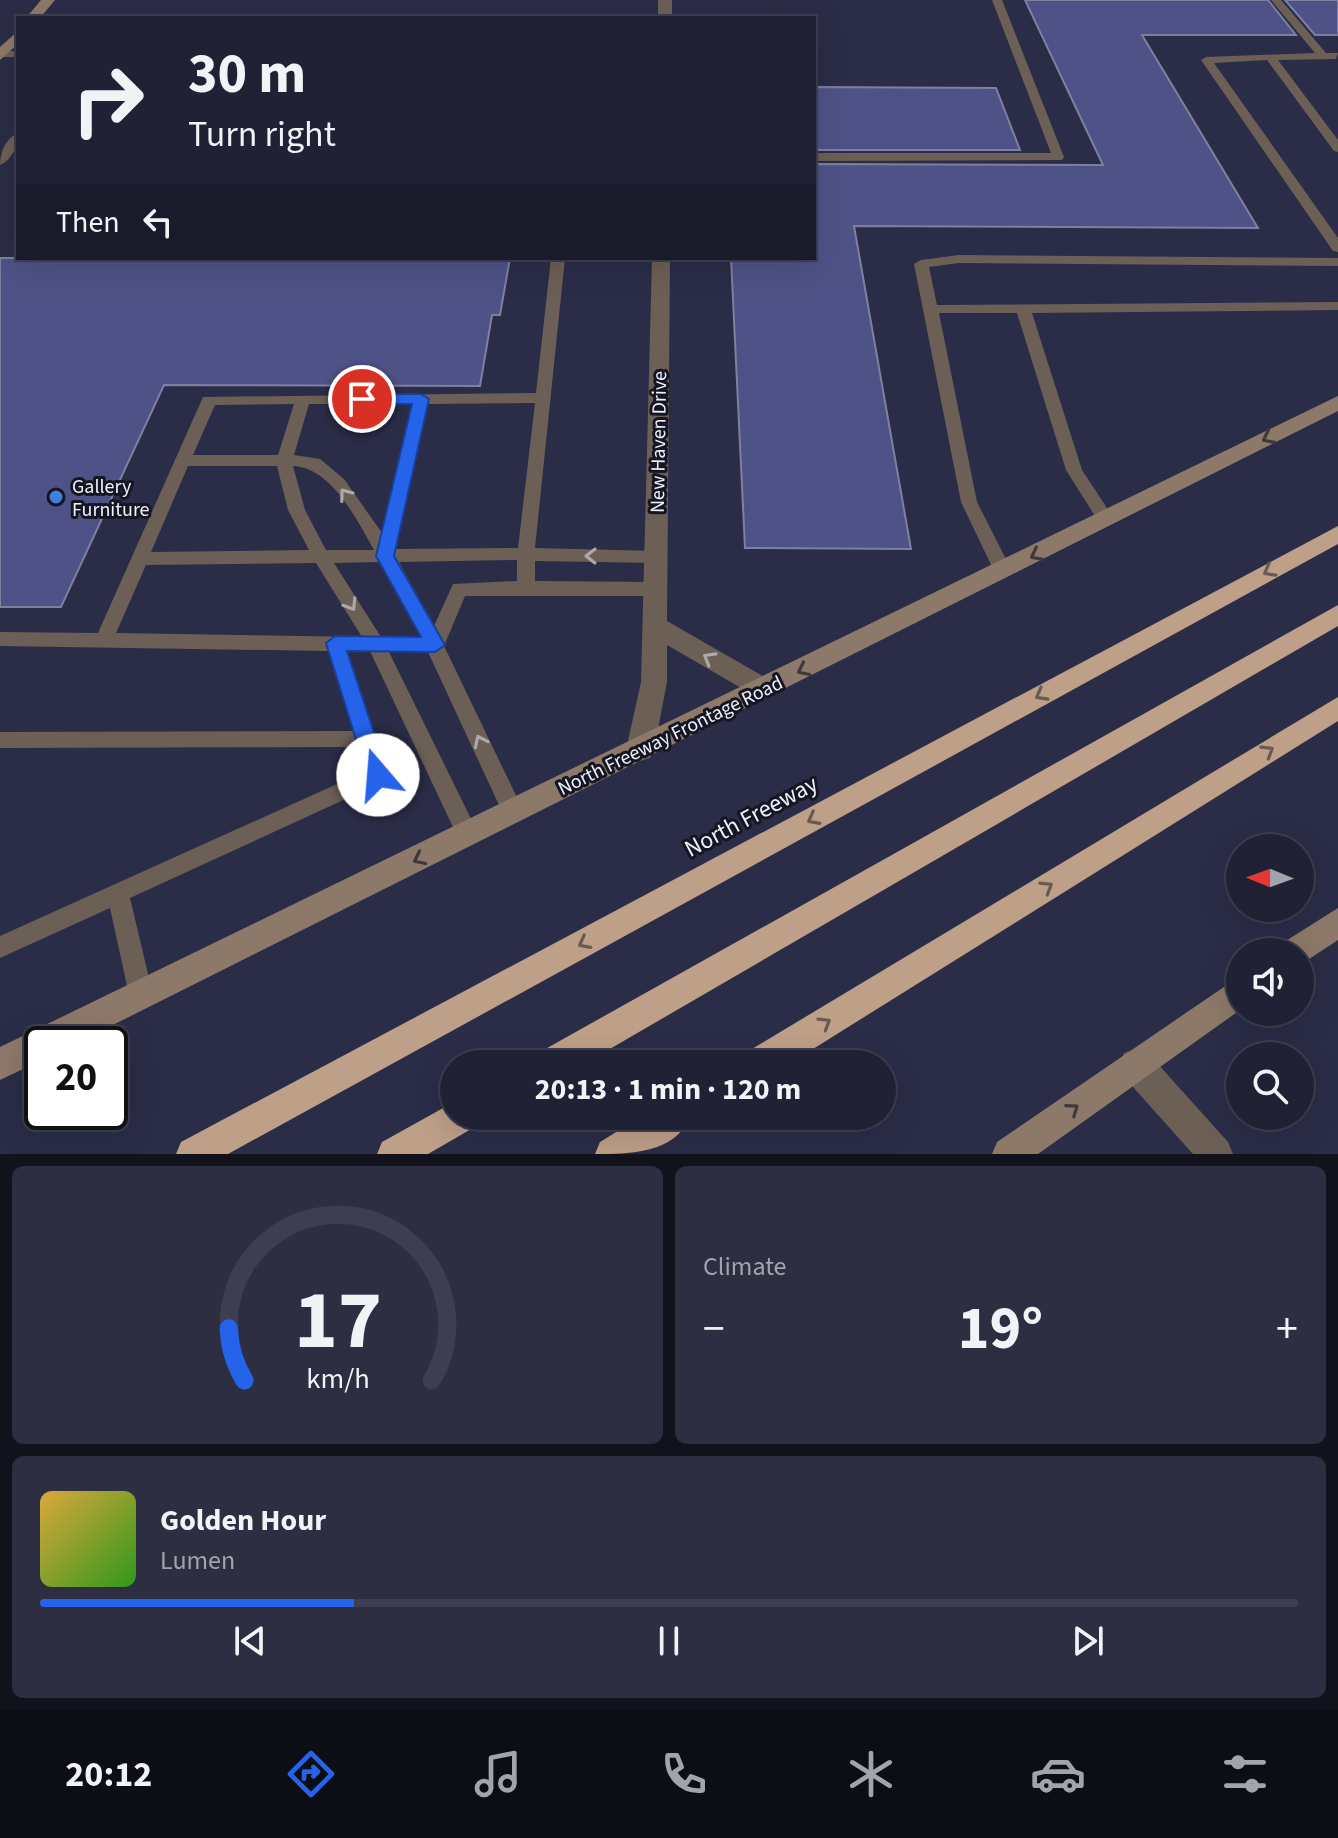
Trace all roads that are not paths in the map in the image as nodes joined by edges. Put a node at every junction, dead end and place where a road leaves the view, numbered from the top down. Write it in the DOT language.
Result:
graph roads {
  1 [pos="48,0"];
  2 [pos="997,0"];
  3 [pos="1276,0"];
  4 [pos="35,16"];
  5 [pos="1270,57"];
  6 [pos="1334,57"];
  7 [pos="16,140"];
  8 [pos="1338,148"];
  9 [pos="816,157"];
  10 [pos="0,161"];
  11 [pos="1338,248"];
  12 [pos="558,260"];
  13 [pos="661,260"];
  14 [pos="1338,262"];
  15 [pos="1338,306"];
  16 [pos="1023,308"];
  17 [pos="931,309"];
  18 [pos="543,398"];
  19 [pos="303,399"];
  20 [pos="421,399"];
  21 [pos="1338,403"];
  22 [pos="284,460"];
  23 [pos="183,461"];
  24 [pos="1106,520"];
  25 [pos="1338,534"];
  26 [pos="526,554"];
  27 [pos="385,556"];
  28 [pos="321,557"];
  29 [pos="656,557"];
  30 [pos="139,559"];
  31 [pos="1003,571"];
  32 [pos="526,588"];
  33 [pos="655,589"];
  34 [pos="1338,614"];
  35 [pos="655,626"];
  36 [pos="0,639"];
  37 [pos="104,640"];
  38 [pos="335,643"];
  39 [pos="376,644"];
  40 [pos="435,645"];
  41 [pos="764,689"];
  42 [pos="1338,708"];
  43 [pos="366,739"];
  44 [pos="0,740"];
  45 [pos="640,750"];
  46 [pos="513,812"];
  47 [pos="468,835"];
  48 [pos="118,893"];
  49 [pos="1338,922"];
  50 [pos="1314,939"];
  51 [pos="0,947"];
  52 [pos="141,995"];
  53 [pos="1226,1001"];
  54 [pos="576,1050"];
  55 [pos="782,1050"];
  56 [pos="0,1064"];
  57 [pos="1136,1065"];
  58 [pos="440,1128"];
  59 [pos="651,1130"];
  60 [pos="193,1154"];
  61 [pos="394,1154"];
  62 [pos="612,1154"];
  63 [pos="1009,1154"];
  64 [pos="1216,1154"];
  1 -- 4 [label="main road"];
  2 -- 9 [label="lane"];
  3 -- 6 [label="lane"];
  5 -- 6 [label="lane"];
  5 -- 8 [label="lane"];
  5 -- 11 [label="lane"];
  7 -- 10 [label="lane"];
  12 -- 18 [label="lane"];
  13 -- 29 [label="street, New Haven Drive"];
  14 -- 17 [label="lane"];
  15 -- 16 [label="lane"];
  16 -- 17 [label="lane"];
  16 -- 24 [label="lane"];
  17 -- 31 [label="lane"];
  18 -- 20 [label="lane"];
  18 -- 26 [label="lane"];
  19 -- 20 [label="lane"];
  19 -- 22 [label="lane"];
  19 -- 23 [label="lane"];
  20 -- 27 [label="lane"];
  21 -- 24 [label="main road, North Freeway Frontage Road, one-way"];
  22 -- 23 [label="lane"];
  27 -- 22 [label="lane, one-way"];
  22 -- 28 [label="lane"];
  23 -- 30 [label="lane"];
  24 -- 31 [label="main road, North Freeway Frontage Road, one-way"];
  25 -- 60 [label="highway, North Freeway, one-way"];
  26 -- 27 [label="lane"];
  29 -- 26 [label="lane, one-way"];
  26 -- 32 [label="lane"];
  27 -- 28 [label="lane"];
  27 -- 40 [label="lane"];
  28 -- 30 [label="lane"];
  28 -- 39 [label="lane, one-way"];
  29 -- 33 [label="street, New Haven Drive"];
  30 -- 37 [label="lane"];
  31 -- 41 [label="main road, North Freeway Frontage Road, one-way"];
  32 -- 33 [label="lane"];
  32 -- 40 [label="lane"];
  33 -- 35 [label="street, New Haven Drive"];
  34 -- 54 [label="highway"];
  41 -- 35 [label="street, one-way"];
  35 -- 45 [label="street, New Haven Drive"];
  36 -- 37 [label="lane"];
  37 -- 38 [label="lane"];
  38 -- 39 [label="lane"];
  38 -- 43 [label="lane"];
  39 -- 40 [label="lane"];
  39 -- 47 [label="lane"];
  46 -- 40 [label="lane, one-way"];
  41 -- 45 [label="main road, North Freeway Frontage Road"];
  55 -- 42 [label="highway, one-way"];
  43 -- 44 [label="lane"];
  43 -- 48 [label="lane"];
  45 -- 46 [label="main road, North Freeway Frontage Road"];
  46 -- 47 [label="main road, North Freeway Frontage Road"];
  47 -- 52 [label="main road, North Freeway Frontage Road, one-way"];
  48 -- 51 [label="lane"];
  48 -- 52 [label="lane"];
  49 -- 50 [label="main road"];
  52 -- 56 [label="main road, North Freeway Frontage Road"];
  53 -- 57 [label="main road"];
  63 -- 57 [label="main road, one-way"];
  57 -- 64 [label="street"];
  58 -- 61 [label="highway"];
  59 -- 62 [label="highway"];
}
